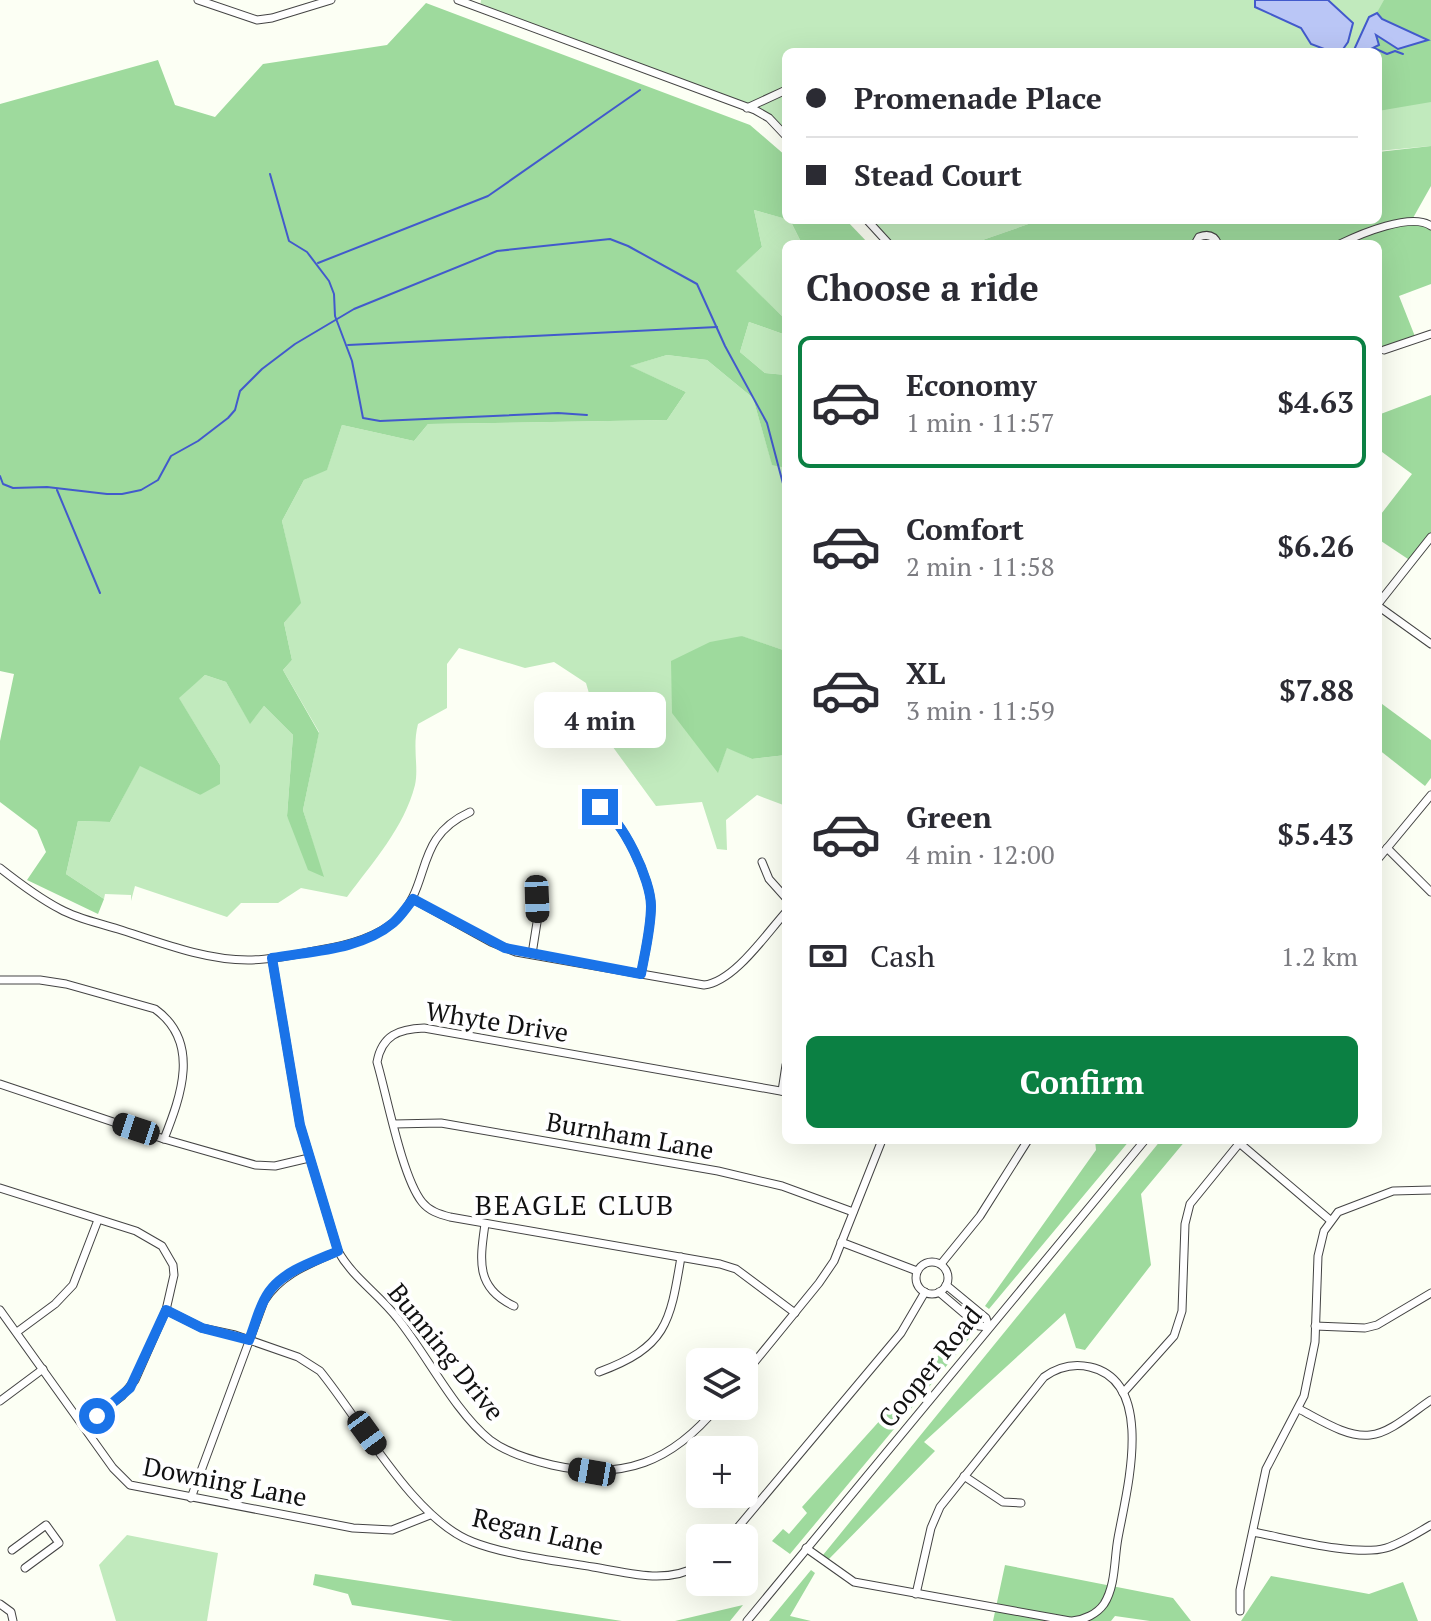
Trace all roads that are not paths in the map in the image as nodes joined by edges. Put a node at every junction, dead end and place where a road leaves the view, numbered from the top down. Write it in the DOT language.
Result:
graph roads {
  1 [pos="198,0"];
  2 [pos="331,0"];
  3 [pos="458,0"];
  4 [pos="782,92"];
  5 [pos="747,108"];
  6 [pos="782,132"];
  7 [pos="871,224"];
  8 [pos="1431,226"];
  9 [pos="885,240"];
  10 [pos="1197,240"];
  11 [pos="1215,240"];
  12 [pos="1349,240"];
  13 [pos="1431,334"];
  14 [pos="1384,350"];
  15 [pos="1431,537"];
  16 [pos="1382,600"];
  17 [pos="1382,608"];
  18 [pos="1431,644"];
  19 [pos="1431,795"];
  20 [pos="600,807"];
  21 [pos="470,812"];
  22 [pos="1387,848"];
  23 [pos="1382,854"];
  24 [pos="762,862"];
  25 [pos="0,868"];
  26 [pos="1431,892"];
  27 [pos="782,894"];
  28 [pos="413,899"];
  29 [pos="537,899"];
  30 [pos="782,916"];
  31 [pos="532,954"];
  32 [pos="272,958"];
  33 [pos="641,974"];
  34 [pos="0,980"];
  35 [pos="0,1084"];
  36 [pos="782,1091"];
  37 [pos="394,1124"];
  38 [pos="164,1139"];
  39 [pos="880,1144"];
  40 [pos="1025,1144"];
  41 [pos="1142,1144"];
  42 [pos="1236,1144"];
  43 [pos="1241,1144"];
  44 [pos="309,1158"];
  45 [pos="0,1188"];
  46 [pos="1431,1190"];
  47 [pos="853,1212"];
  48 [pos="98,1220"];
  49 [pos="1330,1220"];
  50 [pos="485,1224"];
  51 [pos="841,1242"];
  52 [pos="338,1251"];
  53 [pos="681,1257"];
  54 [pos="941,1264"];
  55 [pos="917,1271"];
  56 [pos="946,1285"];
  57 [pos="925,1292"];
  58 [pos="939,1292"];
  59 [pos="1431,1293"];
  60 [pos="514,1306"];
  61 [pos="0,1310"];
  62 [pos="166,1310"];
  63 [pos="795,1313"];
  64 [pos="1315,1326"];
  65 [pos="989,1327"];
  66 [pos="17,1332"];
  67 [pos="249,1340"];
  68 [pos="758,1358"];
  69 [pos="43,1369"];
  70 [pos="599,1372"];
  71 [pos="1123,1393"];
  72 [pos="1431,1400"];
  73 [pos="0,1401"];
  74 [pos="1299,1409"];
  75 [pos="705,1420"];
  76 [pos="83,1426"];
  77 [pos="964,1476"];
  78 [pos="191,1498"];
  79 [pos="1021,1503"];
  80 [pos="430,1515"];
  81 [pos="741,1524"];
  82 [pos="1428,1526"];
  83 [pos="1253,1532"];
  84 [pos="1431,1535"];
  85 [pos="806,1548"];
  86 [pos="12,1550"];
  87 [pos="25,1568"];
  88 [pos="686,1571"];
  89 [pos="916,1594"];
  90 [pos="0,1604"];
  91 [pos="1240,1611"];
  92 [pos="13,1621"];
  93 [pos="747,1621"];
  94 [pos="1071,1621"];
  1 -- 2 [label="street"];
  3 -- 5 [label="street"];
  4 -- 5 [label="street"];
  5 -- 6 [label="street"];
  7 -- 9 [label="street"];
  8 -- 12 [label="street"];
  10 -- 11 [label="street"];
  13 -- 14 [label="street"];
  15 -- 16 [label="street"];
  17 -- 18 [label="street"];
  19 -- 22 [label="street"];
  20 -- 33 [label="street"];
  21 -- 28 [label="street"];
  22 -- 23 [label="street"];
  22 -- 26 [label="street"];
  24 -- 27 [label="street"];
  25 -- 32 [label="street"];
  28 -- 31 [label="street"];
  28 -- 32 [label="street"];
  29 -- 31 [label="street"];
  30 -- 33 [label="street"];
  31 -- 33 [label="street"];
  32 -- 44 [label="street, Bunning Drive"];
  34 -- 38 [label="street"];
  35 -- 38 [label="street"];
  36 -- 37 [label="street, Whyte Drive"];
  37 -- 47 [label="street, Burnham Lane"];
  37 -- 50 [label="street, Whyte Drive"];
  38 -- 44 [label="street"];
  39 -- 47 [label="street"];
  40 -- 54 [label="street"];
  41 -- 65 [label="street, Cooper Road"];
  42 -- 71 [label="street"];
  43 -- 49 [label="street"];
  44 -- 52 [label="street, Bunning Drive"];
  45 -- 48 [label="street"];
  46 -- 49 [label="street"];
  47 -- 51 [label="street"];
  48 -- 62 [label="street"];
  48 -- 66 [label="street"];
  49 -- 64 [label="street"];
  50 -- 53 [label="street, Whyte Drive"];
  50 -- 60 [label="street"];
  51 -- 55 [label="street"];
  51 -- 63 [label="street"];
  52 -- 67 [label="street"];
  52 -- 75 [label="street, Bunning Drive"];
  53 -- 63 [label="street, Whyte Drive"];
  53 -- 70 [label="street"];
  54 -- 55 [label="street"];
  54 -- 56 [label="street"];
  55 -- 57 [label="street"];
  56 -- 58 [label="street"];
  56 -- 65 [label="street"];
  57 -- 58 [label="street"];
  57 -- 81 [label="street"];
  58 -- 65 [label="street"];
  59 -- 64 [label="street"];
  61 -- 66 [label="street, Downing Lane"];
  62 -- 67 [label="street, Regan Lane"];
  62 -- 76 [label="street"];
  63 -- 68 [label="street"];
  64 -- 74 [label="street"];
  65 -- 85 [label="street, Cooper Road"];
  66 -- 69 [label="street, Downing Lane"];
  67 -- 78 [label="street"];
  67 -- 80 [label="street, Regan Lane"];
  69 -- 73 [label="street"];
  69 -- 76 [label="street, Downing Lane"];
  71 -- 77 [label="street"];
  71 -- 94 [label="street"];
  72 -- 74 [label="street"];
  74 -- 83 [label="street"];
  76 -- 78 [label="street, Downing Lane"];
  77 -- 79 [label="street"];
  77 -- 89 [label="street"];
  78 -- 80 [label="street, Downing Lane"];
  80 -- 88 [label="street, Regan Lane"];
  82 -- 83 [label="street"];
  82 -- 84 [label="street"];
  83 -- 91 [label="street"];
  85 -- 89 [label="street"];
  85 -- 93 [label="street, Cooper Road"];
  86 -- 87 [label="street"];
  89 -- 94 [label="street"];
  90 -- 92 [label="street"];
}
